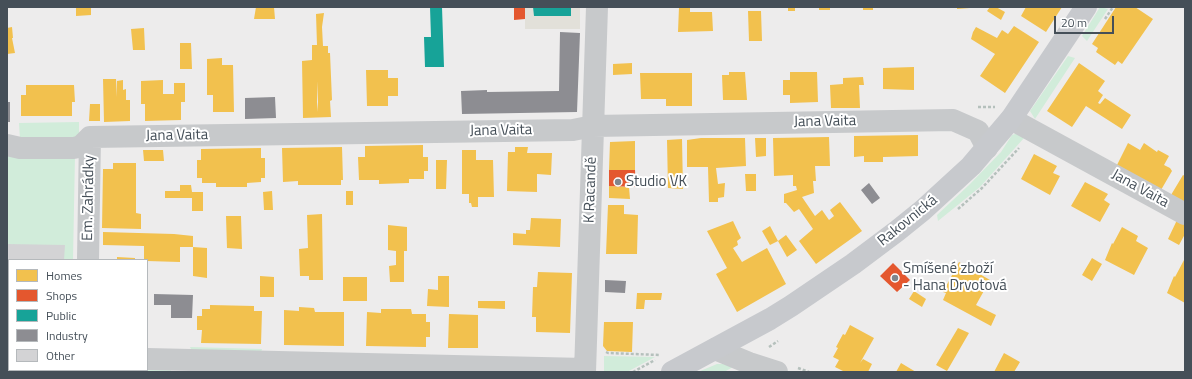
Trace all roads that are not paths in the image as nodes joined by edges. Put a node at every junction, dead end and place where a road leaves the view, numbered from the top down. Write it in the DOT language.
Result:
graph roads {
  1 [pos="597,7"];
  2 [pos="1086,7"];
  3 [pos="1005,113"];
  4 [pos="593,126"];
  5 [pos="90,136"];
  6 [pos="7,145"];
  7 [pos="987,148"];
  8 [pos="1185,214"];
  9 [pos="88,259"];
  10 [pos="715,349"];
  11 [pos="148,359"];
  12 [pos="667,360"];
  13 [pos="585,370"];
  14 [pos="777,372"];
  1 -- 4 [label="street, K Racandě"];
  2 -- 3 [label="main road, Rakovnická"];
  3 -- 7 [label="main road, Rakovnická"];
  3 -- 8 [label="street, Jana Vaita"];
  4 -- 5 [label="street, Jana Vaita"];
  4 -- 7 [label="street, Jana Vaita"];
  4 -- 13 [label="street, K Racandě"];
  5 -- 6 [label="street"];
  5 -- 9 [label="street, Em. Zahrádky"];
  7 -- 10 [label="main road, Rakovnická"];
  10 -- 12 [label="main road, Rakovnická"];
  10 -- 14 [label="street"];
  11 -- 13 [label="street"];
}
